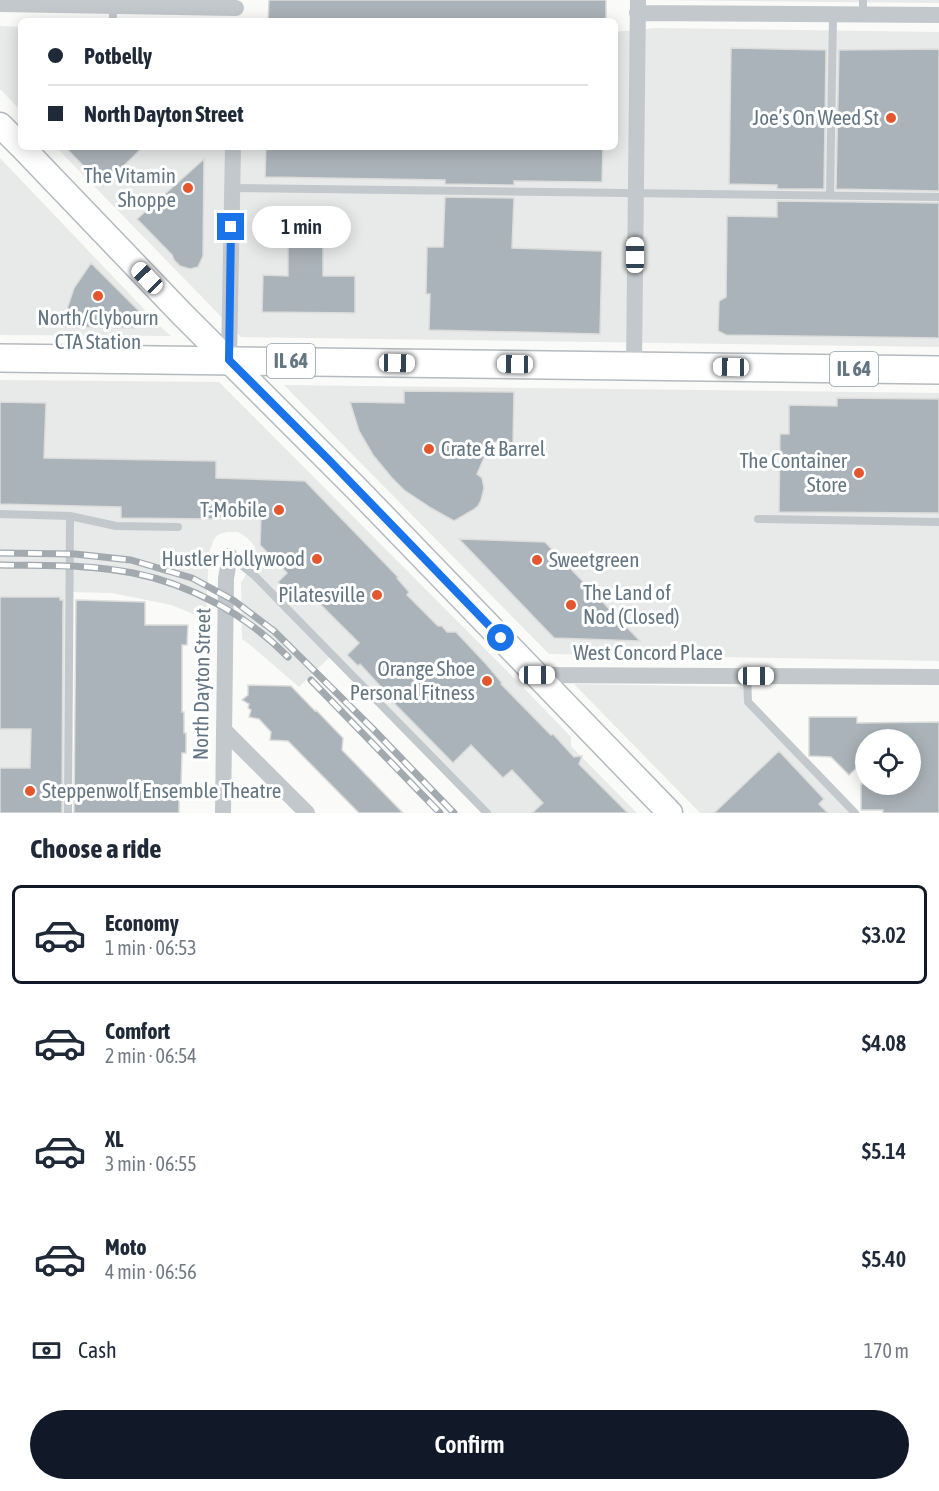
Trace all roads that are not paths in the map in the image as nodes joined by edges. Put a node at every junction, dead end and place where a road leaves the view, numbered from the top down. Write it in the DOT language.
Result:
graph roads {
  1 [pos="80,3"];
  2 [pos="0,4"];
  3 [pos="638,7"];
  4 [pos="863,7"];
  5 [pos="236,10"];
  6 [pos="113,14"];
  7 [pos="833,15"];
  8 [pos="939,15"];
  9 [pos="0,125"];
  10 [pos="18,144"];
  11 [pos="24,150"];
  12 [pos="233,150"];
  13 [pos="232,188"];
  14 [pos="636,193"];
  15 [pos="830,195"];
  16 [pos="939,196"];
  17 [pos="0,358"];
  18 [pos="229,360"];
  19 [pos="634,366"];
  20 [pos="939,370"];
  21 [pos="0,514"];
  22 [pos="70,516"];
  23 [pos="758,519"];
  24 [pos="939,522"];
  25 [pos="178,527"];
  26 [pos="230,556"];
  27 [pos="537,675"];
  28 [pos="747,676"];
  29 [pos="939,677"];
  30 [pos="225,731"];
  31 [pos="68,813"];
  32 [pos="223,813"];
  33 [pos="307,813"];
  34 [pos="487,813"];
  35 [pos="670,813"];
  36 [pos="855,813"];
  1 -- 2 [label="street"];
  1 -- 6 [label="street"];
  3 -- 7 [label="street"];
  3 -- 14 [label="street"];
  4 -- 7 [label="street"];
  4 -- 8 [label="street"];
  5 -- 6 [label="street"];
  7 -- 15 [label="lane"];
  9 -- 10 [label="main road"];
  11 -- 18 [label="main road"];
  12 -- 13 [label="street"];
  13 -- 14 [label="lane"];
  13 -- 18 [label="street"];
  14 -- 15 [label="lane"];
  14 -- 19 [label="street"];
  15 -- 16 [label="lane"];
  17 -- 18 [label="main road, IL 64"];
  18 -- 19 [label="main road, IL 64"];
  18 -- 27 [label="main road"];
  19 -- 20 [label="main road, IL 64"];
  21 -- 22 [label="lane"];
  22 -- 25 [label="lane"];
  22 -- 31 [label="lane"];
  23 -- 24 [label="lane"];
  26 -- 30 [label="street, North Dayton Street"];
  26 -- 34 [label="lane"];
  27 -- 28 [label="street, West Concord Place"];
  27 -- 35 [label="main road"];
  28 -- 29 [label="street, West Concord Place"];
  28 -- 36 [label="lane"];
  30 -- 32 [label="street, North Dayton Street"];
  30 -- 33 [label="street"];
}
